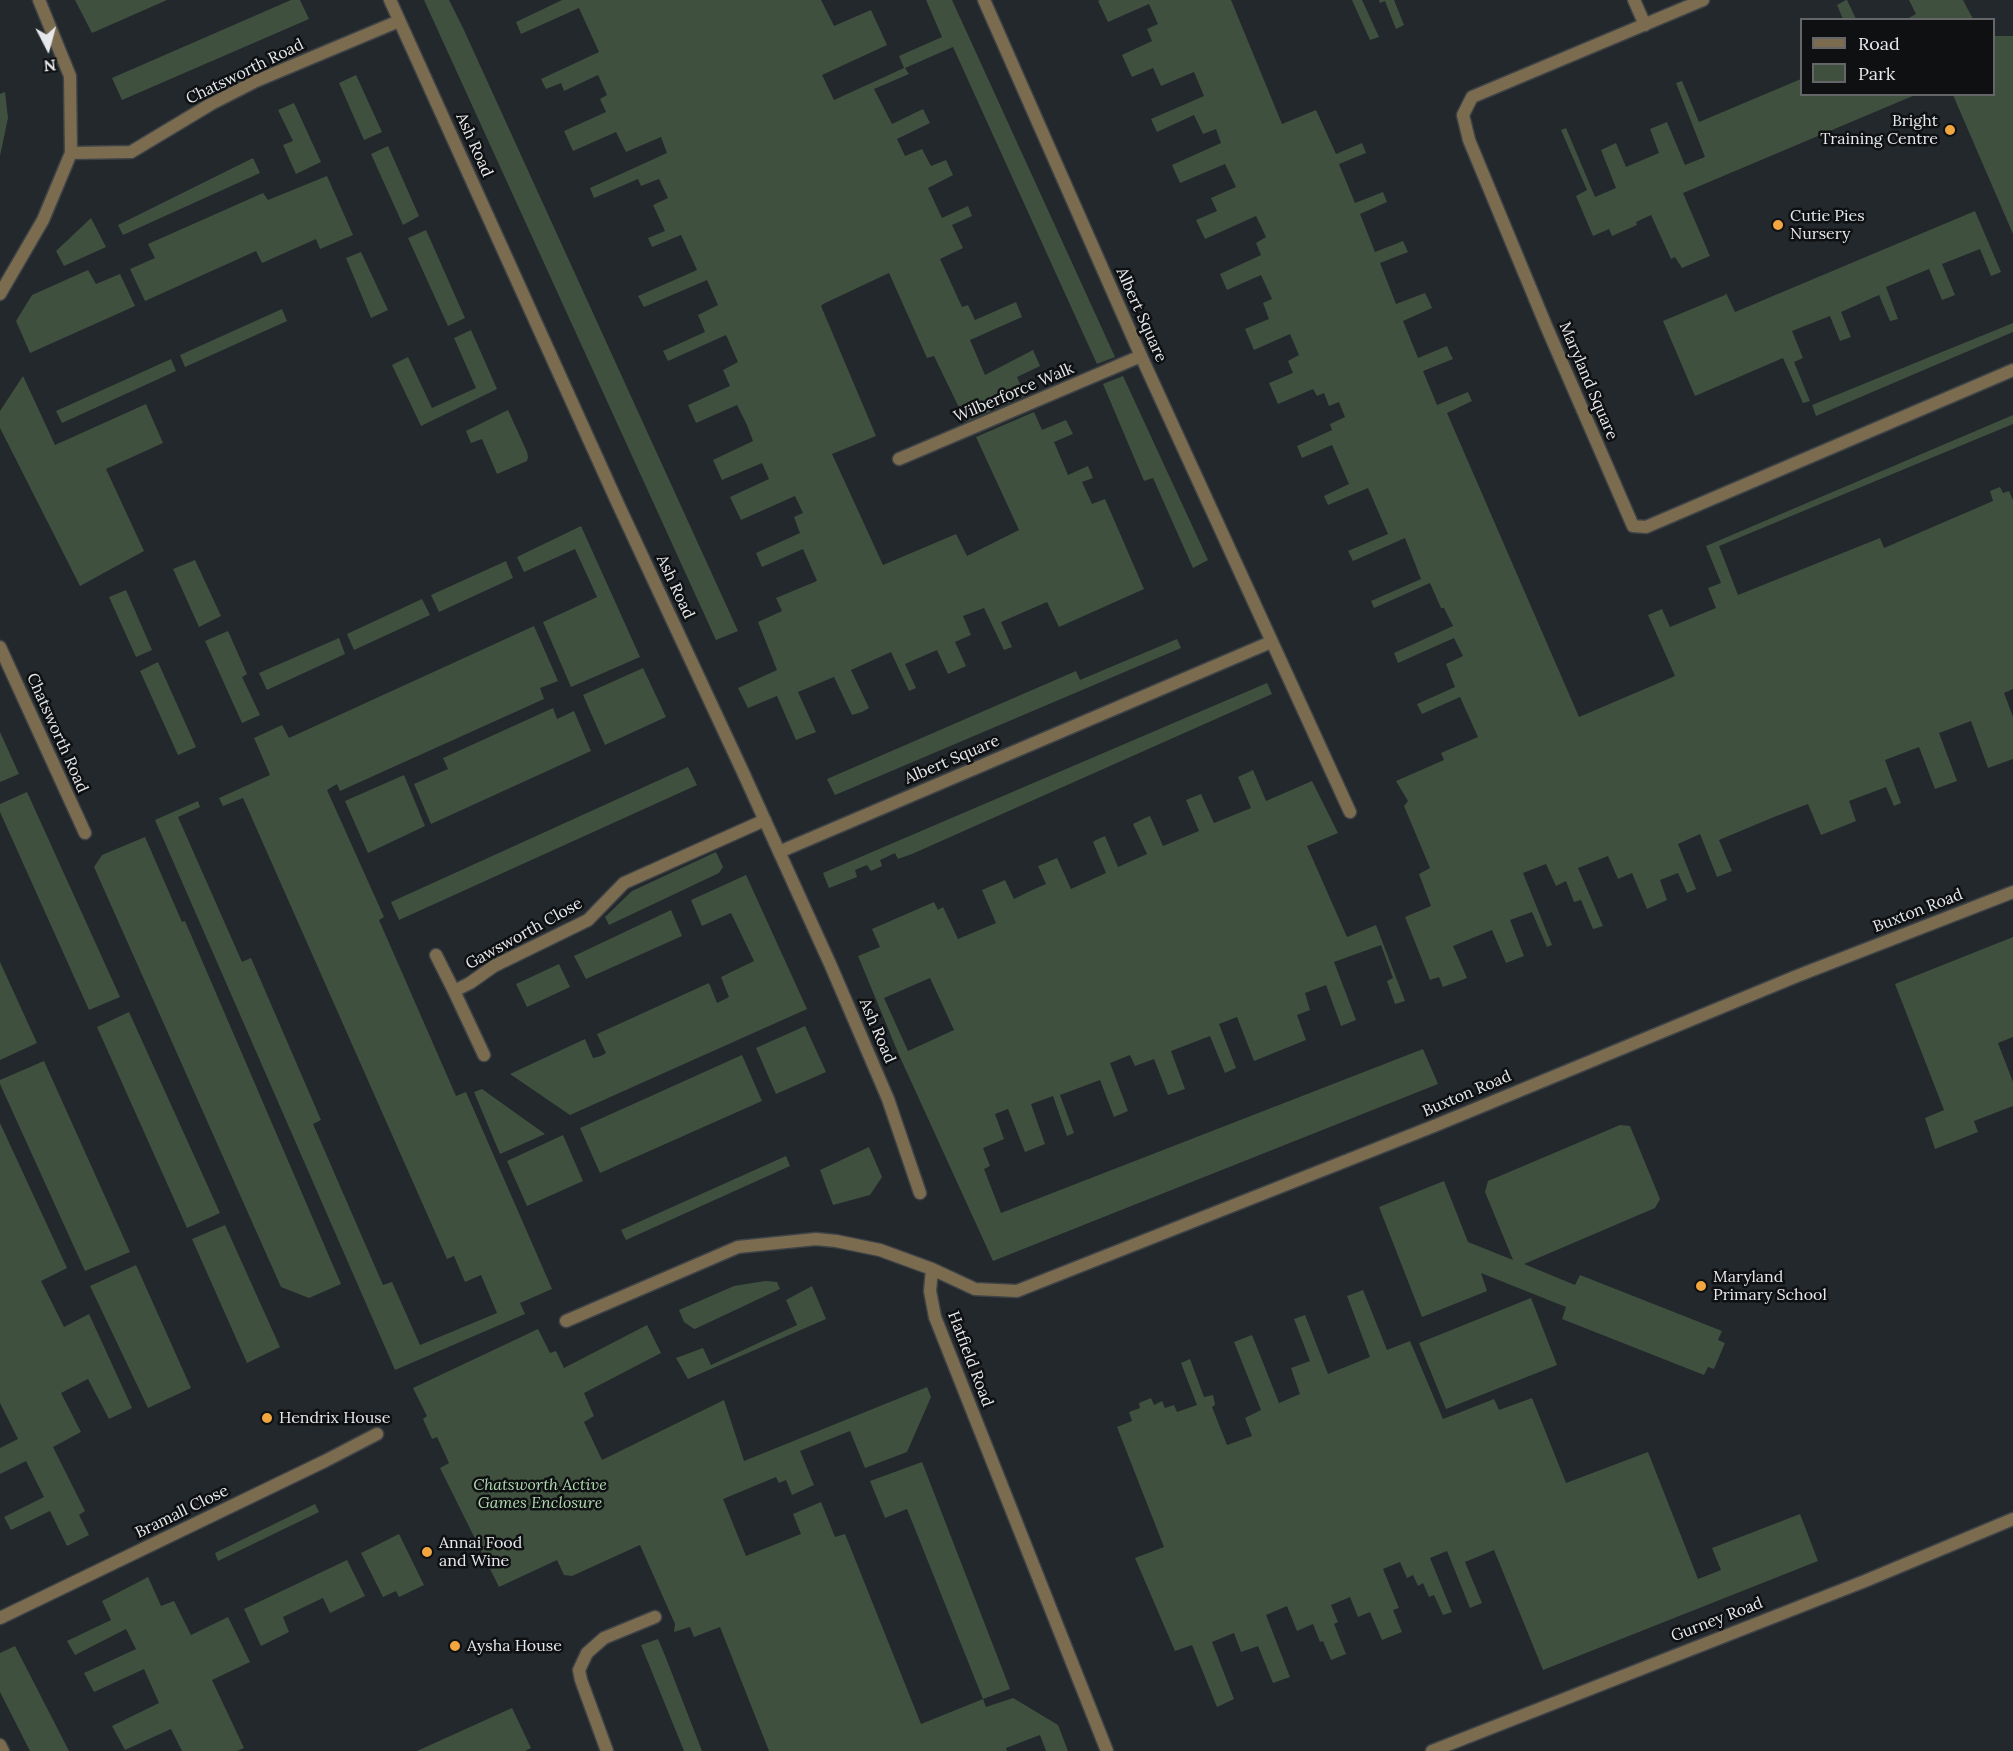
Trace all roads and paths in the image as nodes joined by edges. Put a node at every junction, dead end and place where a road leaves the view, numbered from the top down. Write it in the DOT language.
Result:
graph roads {
  1 [pos="39,0"];
  2 [pos="390,0"];
  3 [pos="984,0"];
  4 [pos="1634,0"];
  5 [pos="1702,0"];
  6 [pos="399,21"];
  7 [pos="1645,25"];
  8 [pos="71,153"];
  9 [pos="0,294"];
  10 [pos="1141,356"];
  11 [pos="2013,370"];
  12 [pos="899,459"];
  13 [pos="1271,642"];
  14 [pos="0,647"];
  15 [pos="1350,812"];
  16 [pos="765,820"];
  17 [pos="85,833"];
  18 [pos="779,852"];
  19 [pos="2013,892"];
  20 [pos="436,955"];
  21 [pos="454,991"];
  22 [pos="484,1055"];
  23 [pos="920,1193"];
  24 [pos="932,1269"];
  25 [pos="566,1322"];
  26 [pos="377,1434"];
  27 [pos="2013,1519"];
  28 [pos="656,1617"];
  29 [pos="0,1618"];
  30 [pos="0,1745"];
  31 [pos="3,1751"];
  32 [pos="607,1751"];
  33 [pos="1107,1751"];
  34 [pos="1432,1751"];
  1 -- 8 [label="street"];
  2 -- 6 [label="street, Ash Road"];
  3 -- 10 [label="street, Albert Square"];
  4 -- 7 [label="street"];
  5 -- 7 [label="street, Maryland Square"];
  6 -- 8 [label="street, Chatsworth Road"];
  6 -- 16 [label="street, Ash Road"];
  7 -- 11 [label="street, Maryland Square"];
  8 -- 9 [label="street"];
  10 -- 12 [label="street, Wilberforce Walk"];
  10 -- 13 [label="street, Albert Square"];
  13 -- 15 [label="street, Albert Square"];
  13 -- 18 [label="street, Albert Square"];
  14 -- 17 [label="street, Chatsworth Road"];
  16 -- 18 [label="street, Ash Road"];
  16 -- 21 [label="street, Gawsworth Close"];
  18 -- 23 [label="street, Ash Road"];
  19 -- 24 [label="street, Buxton Road"];
  20 -- 21 [label="street, Gawsworth Close"];
  21 -- 22 [label="street, Gawsworth Close"];
  24 -- 25 [label="street"];
  24 -- 33 [label="street, Hatfield Road"];
  26 -- 29 [label="street, Bramall Close"];
  27 -- 34 [label="street, Gurney Road"];
  28 -- 32 [label="street"];
  30 -- 31 [label="street"];
}
